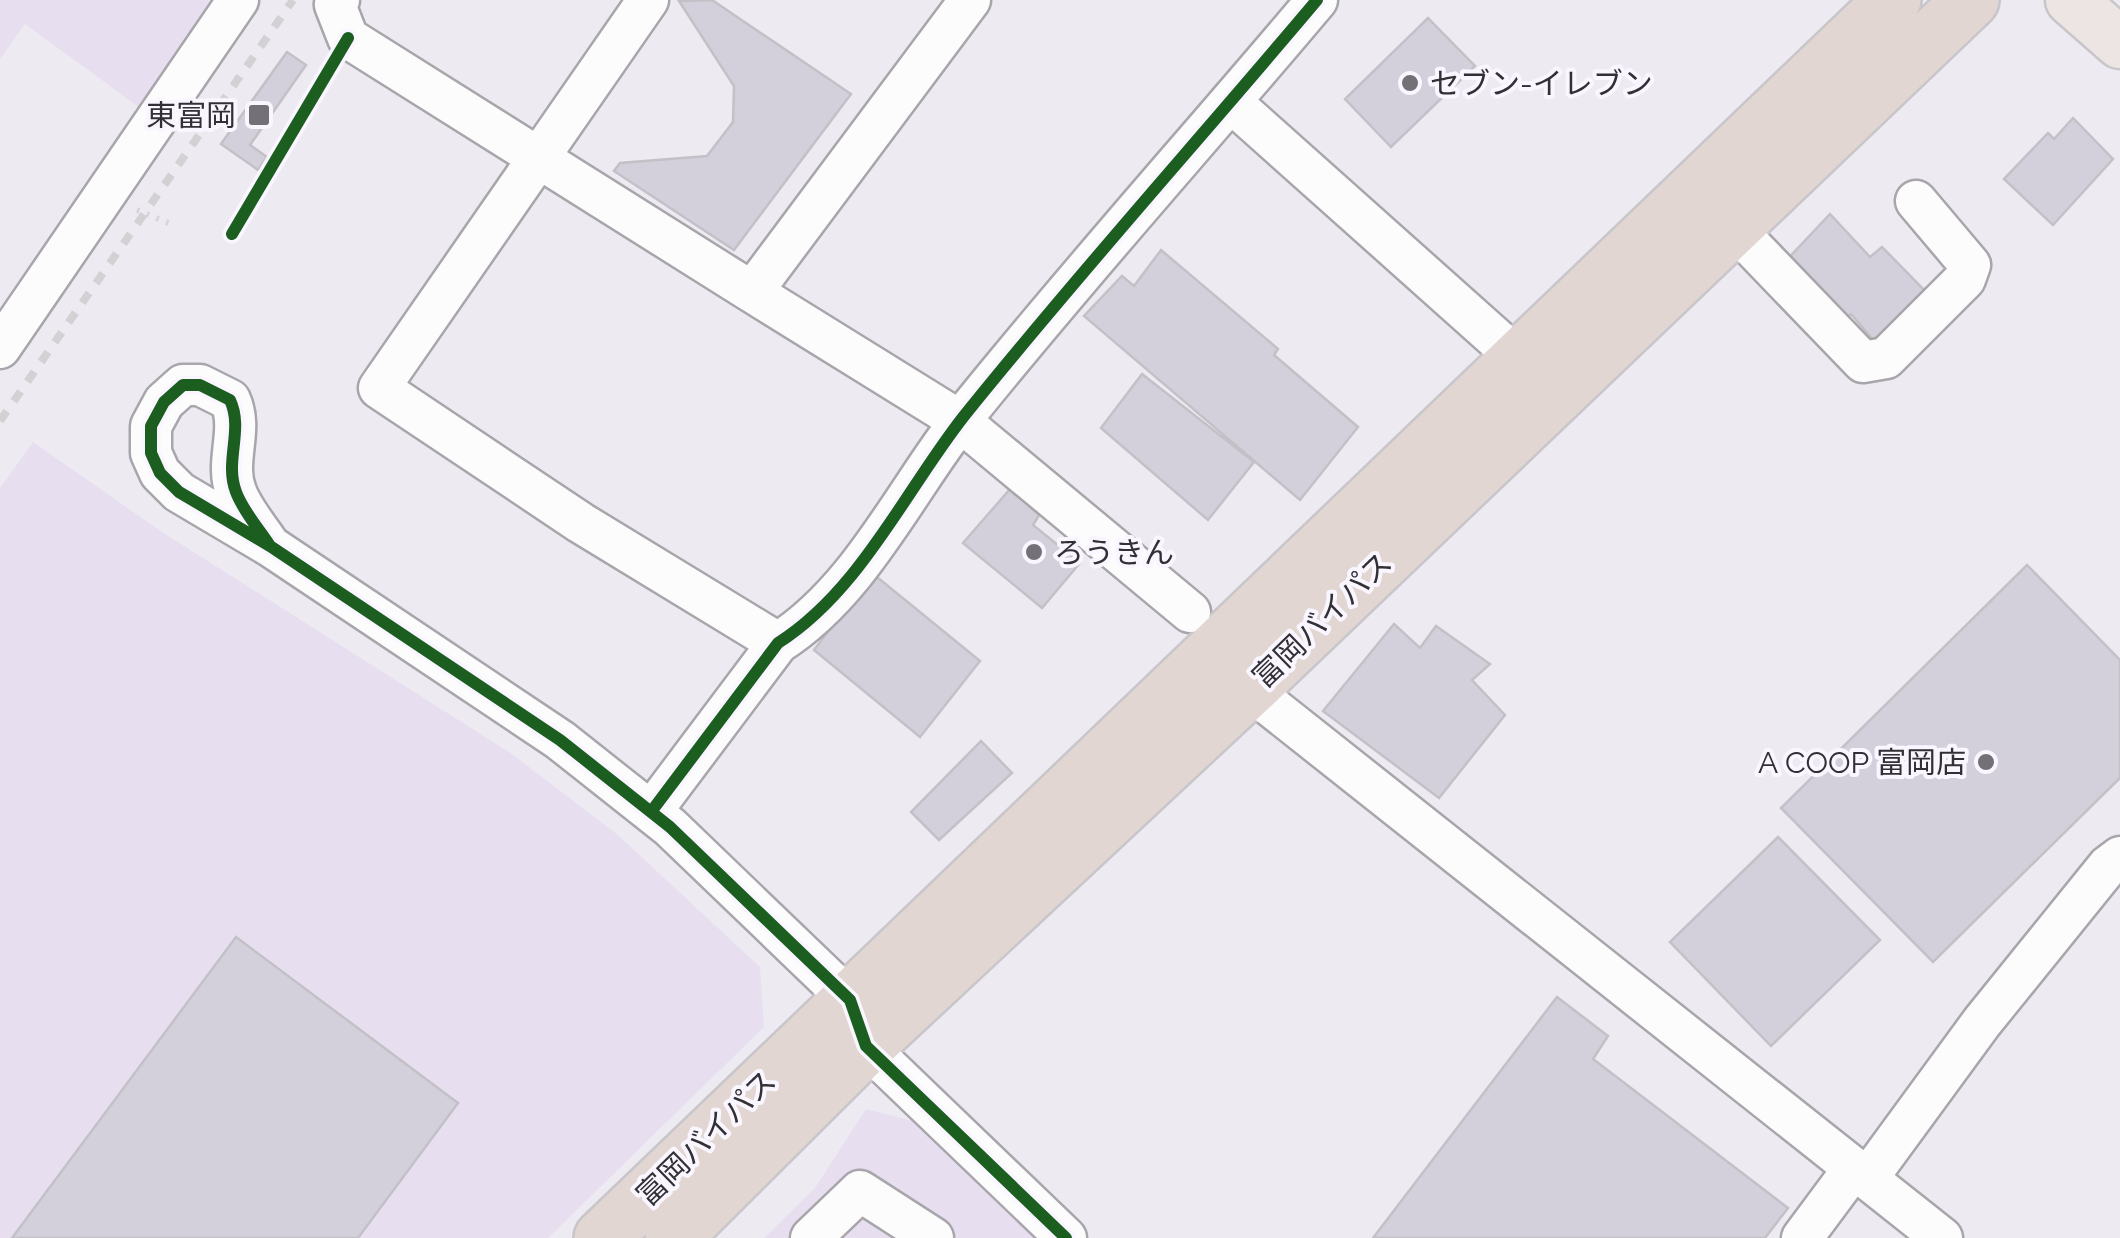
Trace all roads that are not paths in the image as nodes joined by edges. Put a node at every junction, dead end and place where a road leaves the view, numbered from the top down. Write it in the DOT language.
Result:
graph roads {
  1 [pos="238,0"];
  2 [pos="339,0"];
  3 [pos="648,0"];
  4 [pos="970,0"];
  5 [pos="1317,0"];
  6 [pos="1893,0"];
  7 [pos="1971,0"];
  8 [pos="2071,0"];
  9 [pos="2120,43"];
  10 [pos="1231,102"];
  11 [pos="537,158"];
  12 [pos="1916,201"];
  13 [pos="1733,227"];
  14 [pos="752,292"];
  15 [pos="0,348"];
  16 [pos="1520,360"];
  17 [pos="960,421"];
  18 [pos="270,546"];
  19 [pos="1190,612"];
  20 [pos="778,643"];
  21 [pos="1250,689"];
  22 [pos="660,820"];
  23 [pos="2120,857"];
  24 [pos="858,1023"];
  25 [pos="1861,1174"];
  26 [pos="891,1227"];
  27 [pos="602,1238"];
  28 [pos="673,1238"];
  29 [pos="810,1238"];
  30 [pos="934,1238"];
  31 [pos="1066,1238"];
  32 [pos="1802,1238"];
  33 [pos="1942,1238"];
  1 -- 15 [label="street"];
  2 -- 11 [label="street"];
  3 -- 11 [label="street"];
  4 -- 14 [label="street"];
  5 -- 10 [label="street"];
  6 -- 16 [label="highway, 富岡バイパス"];
  7 -- 13 [label="highway, 富岡バイパス"];
  8 -- 9 [label="main road"];
  10 -- 16 [label="street"];
  10 -- 17 [label="street"];
  11 -- 14 [label="street"];
  11 -- 20 [label="street"];
  12 -- 13 [label="street"];
  13 -- 21 [label="highway, 富岡バイパス"];
  14 -- 17 [label="street"];
  16 -- 24 [label="highway, 富岡バイパス"];
  17 -- 19 [label="street"];
  17 -- 20 [label="street"];
  18 -- 22 [label="street"];
  20 -- 22 [label="street"];
  21 -- 24 [label="highway, 富岡バイパス"];
  21 -- 25 [label="street"];
  22 -- 24 [label="street"];
  23 -- 25 [label="street"];
  24 -- 27 [label="highway, 富岡バイパス"];
  24 -- 28 [label="highway, 富岡バイパス"];
  24 -- 31 [label="street"];
  25 -- 32 [label="street"];
  25 -- 33 [label="street"];
  26 -- 29 [label="street"];
  26 -- 30 [label="street"];
}
